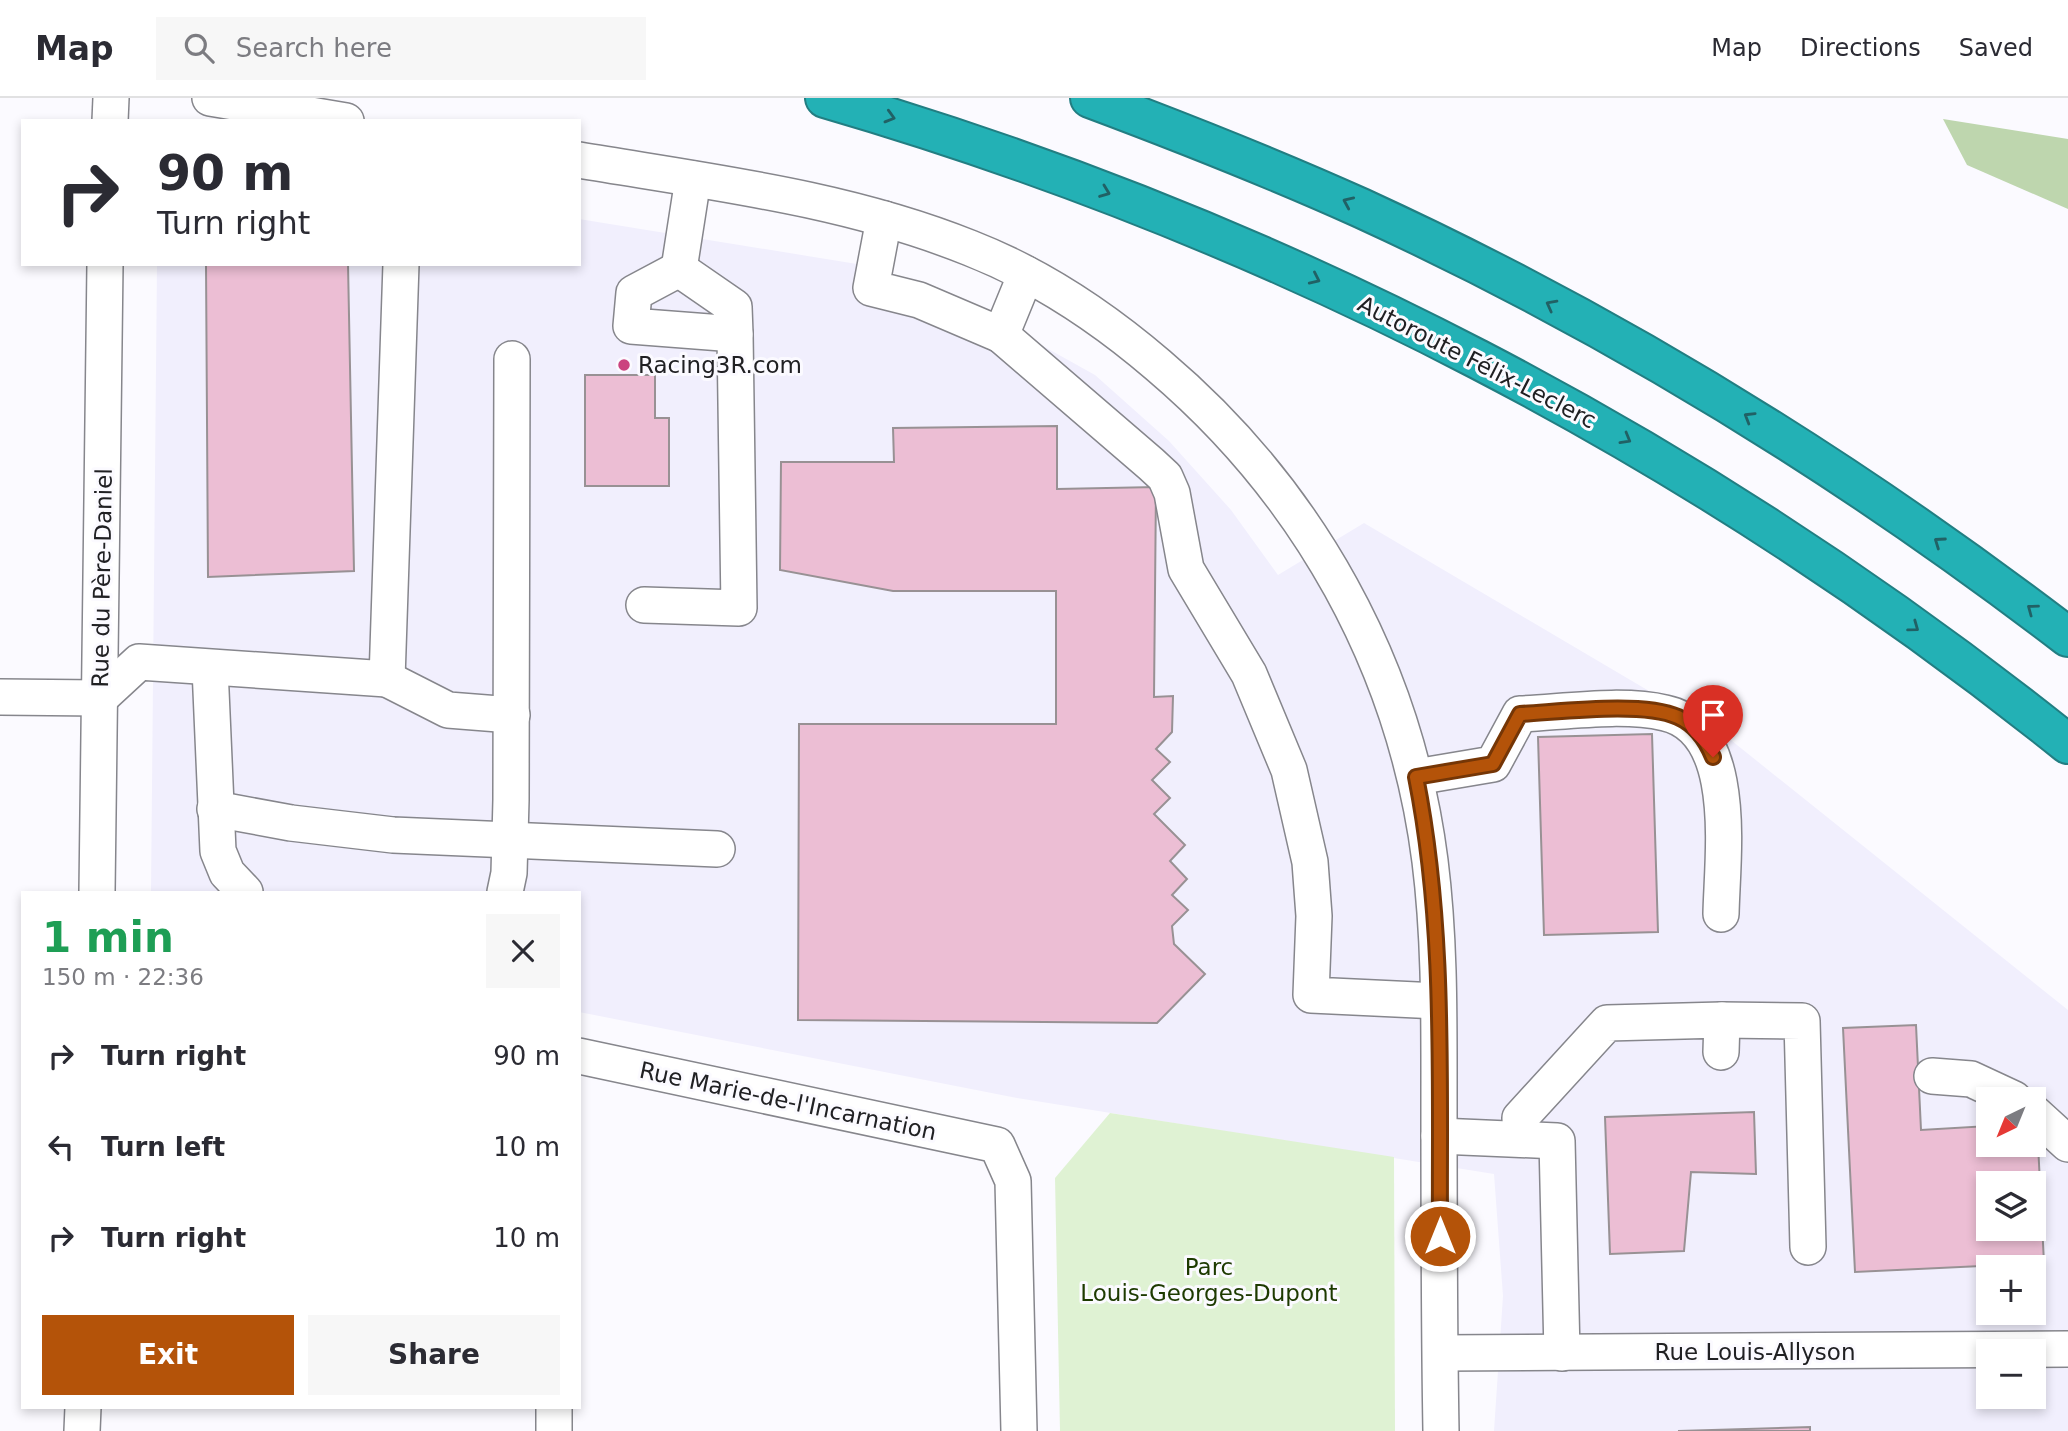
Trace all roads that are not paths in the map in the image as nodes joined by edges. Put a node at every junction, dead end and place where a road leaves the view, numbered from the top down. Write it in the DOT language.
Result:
graph roads {
  1 [pos="111,98"];
  2 [pos="210,98"];
  3 [pos="825,98"];
  4 [pos="1090,98"];
  5 [pos="110,119"];
  6 [pos="324,119"];
  7 [pos="581,160"];
  8 [pos="693,180"];
  9 [pos="884,219"];
  10 [pos="105,266"];
  11 [pos="401,266"];
  12 [pos="680,269"];
  13 [pos="1026,274"];
  14 [pos="735,334"];
  15 [pos="1001,335"];
  16 [pos="512,359"];
  17 [pos="644,605"];
  18 [pos="2068,637"];
  19 [pos="210,668"];
  20 [pos="387,679"];
  21 [pos="0,697"];
  22 [pos="100,698"];
  23 [pos="512,715"];
  24 [pos="2068,744"];
  25 [pos="1416,777"];
  26 [pos="215,809"];
  27 [pos="510,839"];
  28 [pos="717,849"];
  29 [pos="97,891"];
  30 [pos="244,891"];
  31 [pos="505,891"];
  32 [pos="1721,914"];
  33 [pos="1437,1001"];
  34 [pos="581,1056"];
  35 [pos="1931,1076"];
  36 [pos="1988,1087"];
  37 [pos="2046,1124"];
  38 [pos="1439,1136"];
  39 [pos="1521,1139"];
  40 [pos="2068,1144"];
  41 [pos="1808,1247"];
  42 [pos="2068,1349"];
  43 [pos="1441,1353"];
  44 [pos="1562,1353"];
  45 [pos="83,1409"];
  46 [pos="554,1409"];
  47 [pos="82,1431"];
  48 [pos="554,1431"];
  49 [pos="1019,1431"];
  50 [pos="1441,1431"];
  1 -- 5 [label="street"];
  2 -- 6 [label="street"];
  3 -- 24 [label="highway, Autoroute Félix-Leclerc, one-way"];
  18 -- 4 [label="highway, one-way"];
  7 -- 8 [label="street"];
  8 -- 9 [label="street"];
  8 -- 12 [label="street"];
  9 -- 13 [label="street"];
  9 -- 15 [label="street"];
  10 -- 22 [label="street, Rue du Père-Daniel"];
  11 -- 20 [label="street"];
  12 -- 14 [label="street"];
  12 -- 14 [label="street"];
  13 -- 15 [label="street"];
  13 -- 25 [label="street"];
  14 -- 17 [label="street"];
  15 -- 33 [label="street"];
  16 -- 23 [label="street"];
  19 -- 20 [label="street"];
  19 -- 22 [label="street"];
  19 -- 26 [label="street"];
  20 -- 23 [label="street"];
  21 -- 22 [label="street"];
  22 -- 29 [label="street, Rue du Père-Daniel"];
  23 -- 27 [label="street"];
  25 -- 32 [label="street"];
  25 -- 33 [label="street"];
  26 -- 27 [label="street"];
  26 -- 30 [label="street"];
  27 -- 28 [label="street"];
  27 -- 31 [label="street"];
  33 -- 38 [label="street"];
  34 -- 49 [label="street, Rue Marie-de-l'Incarnation"];
  35 -- 36 [label="street"];
  37 -- 40 [label="street"];
  38 -- 39 [label="street"];
  38 -- 43 [label="street"];
  39 -- 41 [label="street"];
  39 -- 44 [label="street"];
  42 -- 44 [label="street, Rue Louis-Allyson"];
  43 -- 44 [label="street, Rue Louis-Allyson"];
  43 -- 50 [label="street"];
  45 -- 47 [label="street"];
  46 -- 48 [label="street"];
}
